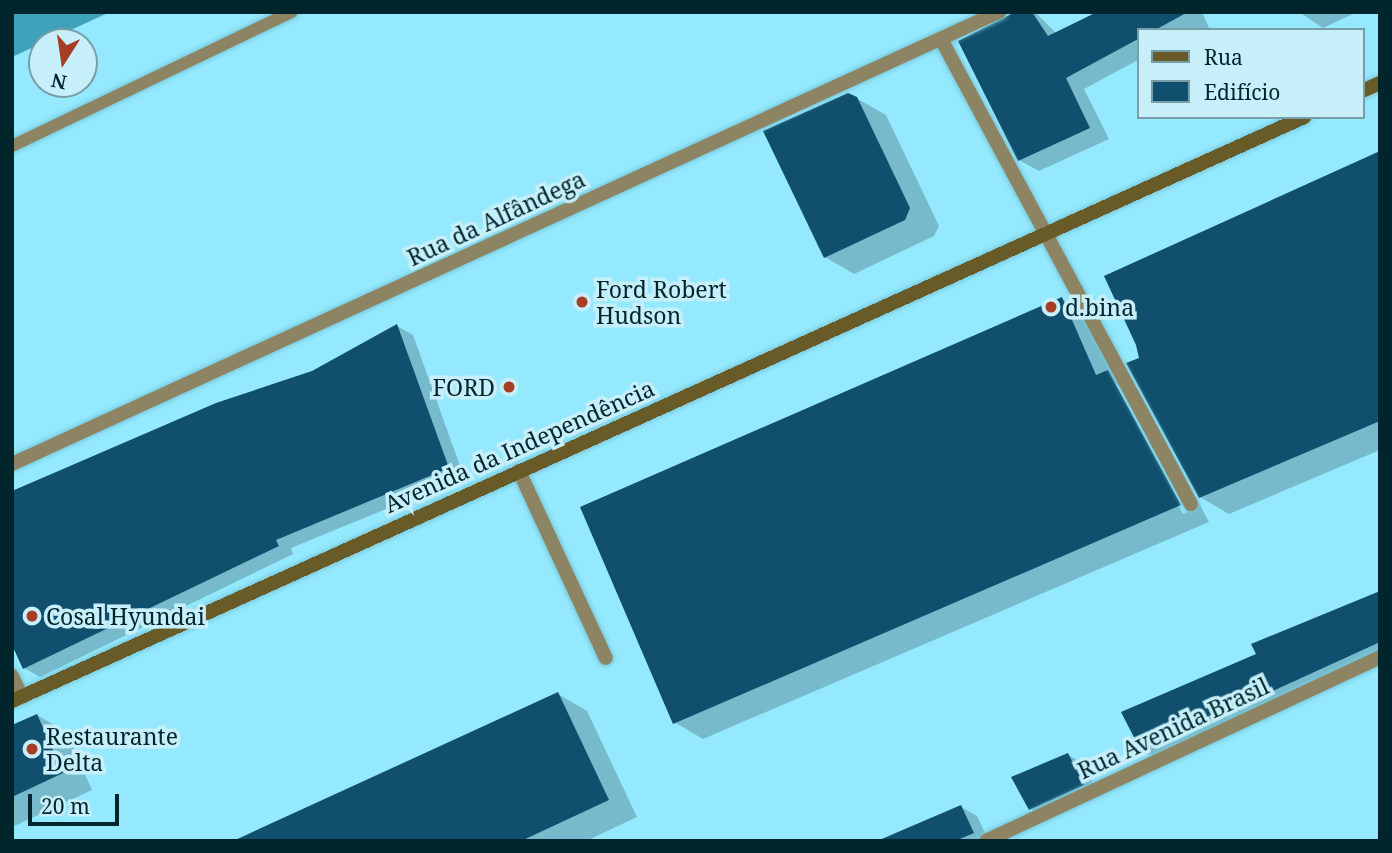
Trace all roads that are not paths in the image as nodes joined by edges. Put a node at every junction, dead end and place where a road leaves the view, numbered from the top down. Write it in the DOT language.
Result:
graph roads {
  1 [pos="292,12"];
  2 [pos="999,12"];
  3 [pos="941,39"];
  4 [pos="1380,83"];
  5 [pos="1364,90"];
  6 [pos="1300,119"];
  7 [pos="12,146"];
  8 [pos="1046,235"];
  9 [pos="12,464"];
  10 [pos="519,471"];
  11 [pos="1191,504"];
  12 [pos="1380,657"];
  13 [pos="606,658"];
  14 [pos="12,676"];
  15 [pos="17,699"];
  16 [pos="986,841"];
  1 -- 7 [label="lane"];
  2 -- 3 [label="street, Rua da Alfândega"];
  3 -- 8 [label="street"];
  3 -- 9 [label="street, Rua da Alfândega"];
  4 -- 5 [label="street"];
  6 -- 8 [label="street, Avenida da Independência"];
  8 -- 10 [label="street, Avenida da Independência"];
  8 -- 11 [label="street"];
  10 -- 13 [label="street"];
  10 -- 15 [label="street, Avenida da Independência"];
  12 -- 16 [label="street, Rua Avenida Brasil"];
  14 -- 15 [label="street"];
}
